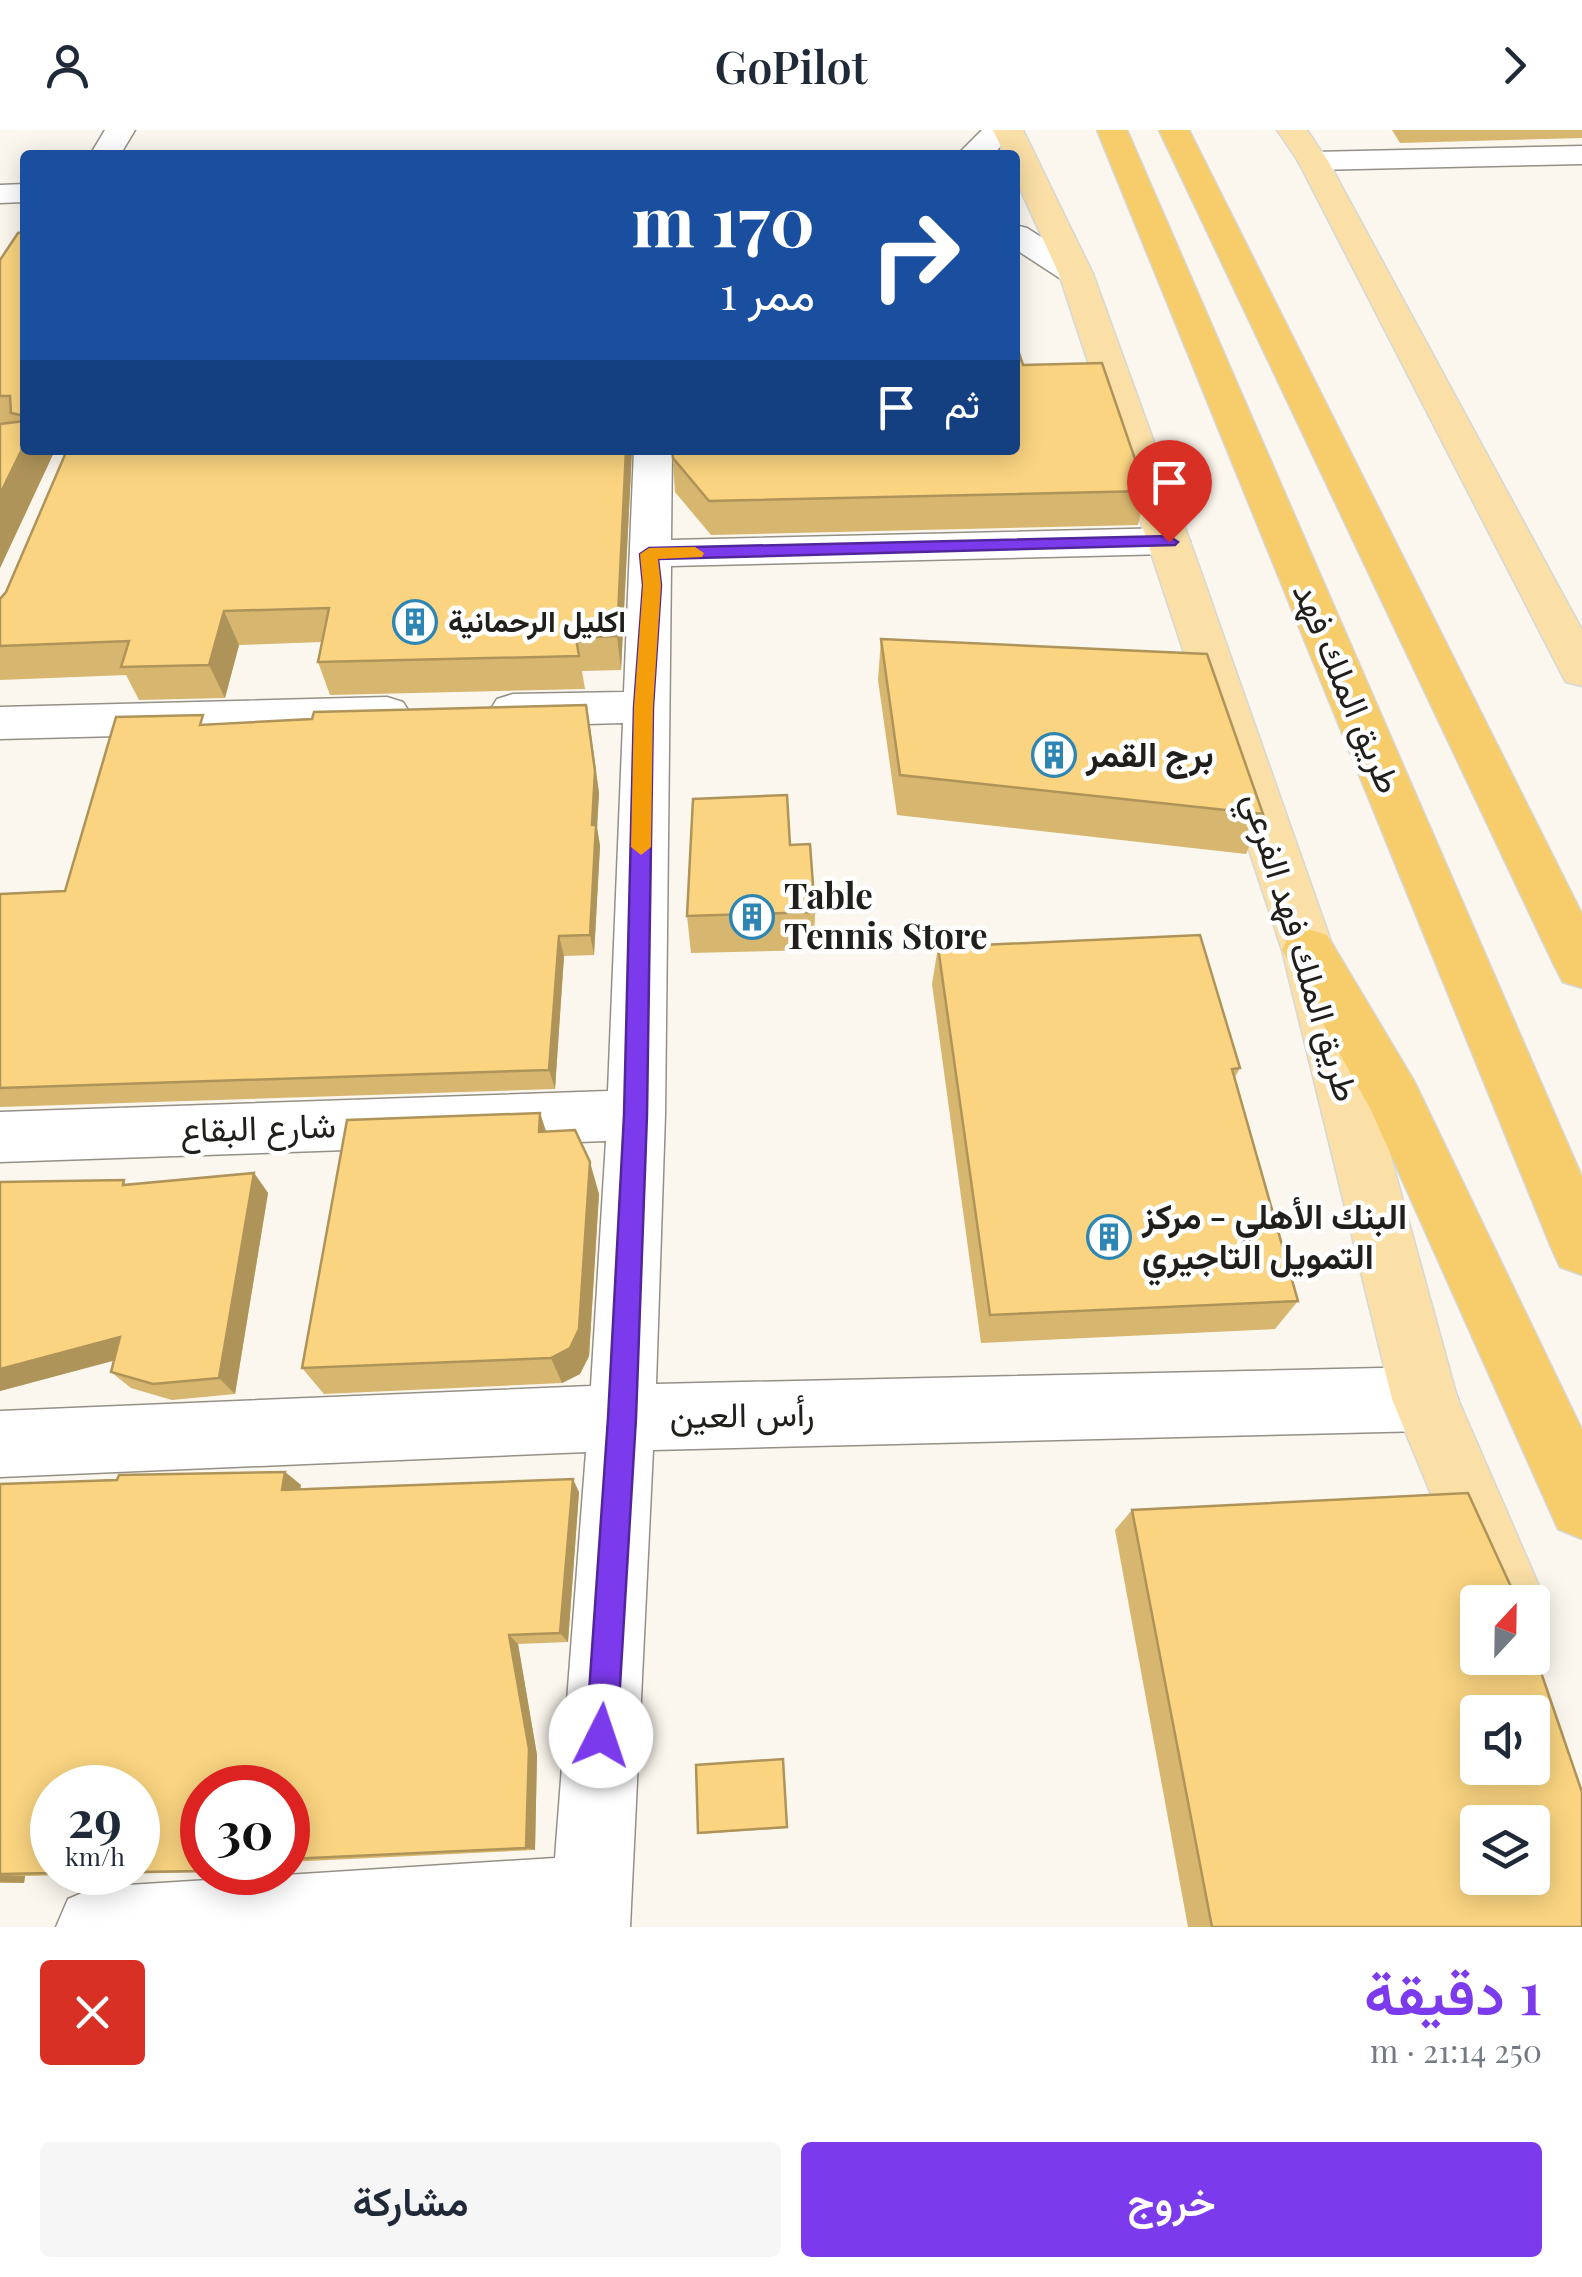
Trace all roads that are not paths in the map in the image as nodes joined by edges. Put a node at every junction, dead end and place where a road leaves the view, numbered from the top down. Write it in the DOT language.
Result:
graph roads {
  1 [pos="1112,130"];
  2 [pos="1174,130"];
  3 [pos="1302,146"];
  4 [pos="1020,155"];
  5 [pos="1582,155"];
  6 [pos="1482,158"];
  7 [pos="1512,192"];
  8 [pos="1372,197"];
  9 [pos="1332,198"];
  10 [pos="1020,238"];
  11 [pos="1076,274"];
  12 [pos="653,455"];
  13 [pos="1169,542"];
  14 [pos="649,554"];
  15 [pos="1582,670"];
  16 [pos="644,707"];
  17 [pos="0,722"];
  18 [pos="1308,950"];
  19 [pos="1582,967"];
  20 [pos="636,1115"];
  21 [pos="0,1137"];
  22 [pos="1582,1247"];
  23 [pos="1426,1399"];
  24 [pos="622,1418"];
  25 [pos="0,1444"];
  26 [pos="1582,1505"];
  27 [pos="1503,1585"];
  28 [pos="590,1911"];
  29 [pos="96,1927"];
  1 -- 22 [label="highway, طريق الملك فهد"];
  2 -- 19 [label="highway"];
  3 -- 6 [label="street"];
  3 -- 9 [label="main road"];
  4 -- 11 [label="main road, طريق الملك فهد الفرعي"];
  5 -- 6 [label="street"];
  6 -- 7 [label="street"];
  8 -- 9 [label="street"];
  9 -- 15 [label="main road"];
  10 -- 11 [label="street"];
  11 -- 13 [label="main road, طريق الملك فهد الفرعي"];
  12 -- 14 [label="street"];
  13 -- 14 [label="street"];
  13 -- 18 [label="main road, طريق الملك فهد الفرعي"];
  14 -- 16 [label="street"];
  16 -- 17 [label="street"];
  16 -- 20 [label="street"];
  18 -- 23 [label="main road, طريق الملك فهد الفرعي"];
  18 -- 26 [label="highway"];
  20 -- 21 [label="street, شارع البقاع"];
  20 -- 24 [label="street"];
  23 -- 24 [label="street, رأس العين"];
  23 -- 27 [label="main road, طريق الملك فهد الفرعي"];
  24 -- 25 [label="street, رأس العين"];
  24 -- 28 [label="street"];
  28 -- 29 [label="street"];
}
